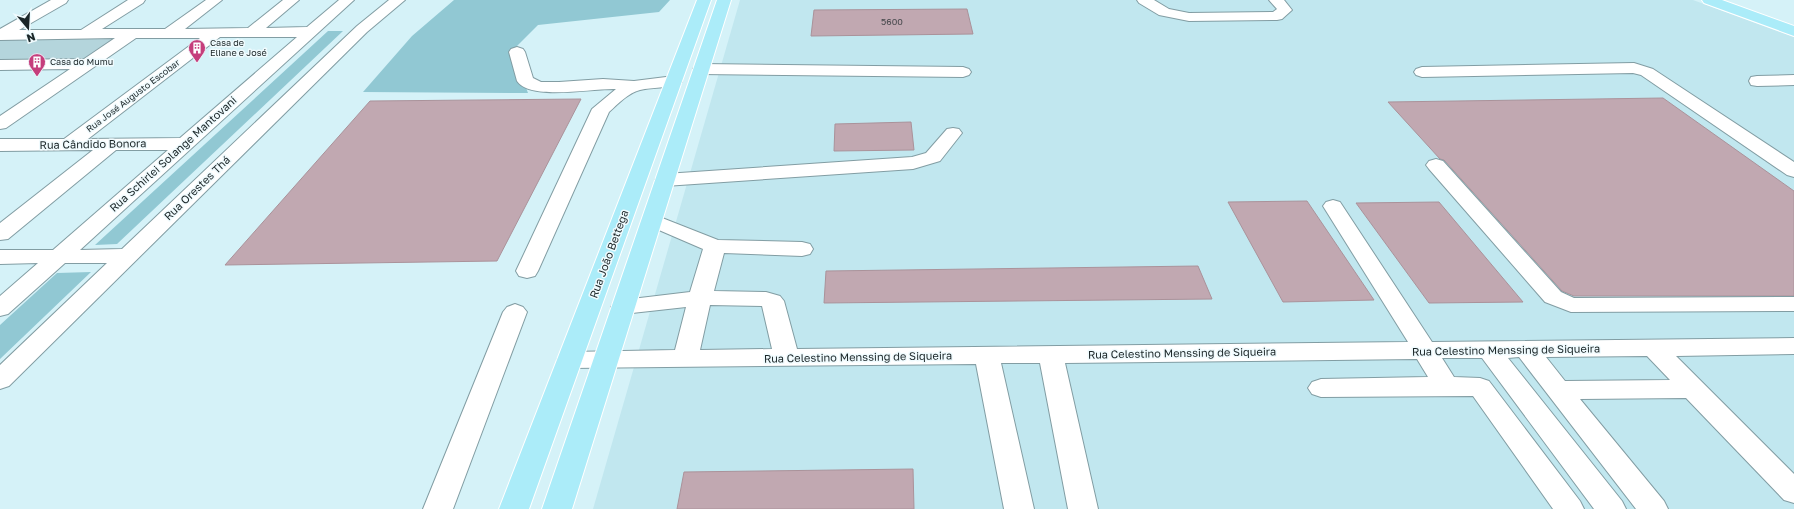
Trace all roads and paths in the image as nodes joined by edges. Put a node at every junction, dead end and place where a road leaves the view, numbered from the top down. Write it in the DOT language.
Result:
graph roads {
  1 [pos="61,0"];
  2 [pos="138,0"];
  3 [pos="215,0"];
  4 [pos="292,0"];
  5 [pos="347,0"];
  6 [pos="398,0"];
  7 [pos="704,0"];
  8 [pos="724,0"];
  9 [pos="1144,0"];
  10 [pos="1276,0"];
  11 [pos="1709,0"];
  12 [pos="1790,27"];
  13 [pos="252,32"];
  14 [pos="311,32"];
  15 [pos="169,33"];
  16 [pos="216,33"];
  17 [pos="85,34"];
  18 [pos="132,34"];
  19 [pos="0,35"];
  20 [pos="517,52"];
  21 [pos="87,64"];
  22 [pos="0,65"];
  23 [pos="701,69"];
  24 [pos="963,72"];
  25 [pos="1422,72"];
  26 [pos="1794,80"];
  27 [pos="674,81"];
  28 [pos="1756,81"];
  29 [pos="634,86"];
  30 [pos="0,124"];
  31 [pos="953,133"];
  32 [pos="112,144"];
  33 [pos="185,144"];
  34 [pos="68,145"];
  35 [pos="4,148"];
  36 [pos="1436,165"];
  37 [pos="1794,171"];
  38 [pos="665,180"];
  39 [pos="1332,206"];
  40 [pos="652,220"];
  41 [pos="0,234"];
  42 [pos="715,246"];
  43 [pos="802,249"];
  44 [pos="128,256"];
  45 [pos="0,257"];
  46 [pos="58,257"];
  47 [pos="527,271"];
  48 [pos="700,298"];
  49 [pos="1794,304"];
  50 [pos="623,307"];
  51 [pos="0,308"];
  52 [pos="514,312"];
  53 [pos="1794,346"];
  54 [pos="1654,348"];
  55 [pos="1526,349"];
  56 [pos="1425,350"];
  57 [pos="1489,350"];
  58 [pos="987,355"];
  59 [pos="1051,355"];
  60 [pos="685,358"];
  61 [pos="787,358"];
  62 [pos="606,359"];
  63 [pos="570,360"];
  64 [pos="0,380"];
  65 [pos="1446,386"];
  66 [pos="1322,388"];
  67 [pos="1693,389"];
  68 [pos="1558,390"];
  69 [pos="1794,492"];
  70 [pos="438,509"];
  71 [pos="514,509"];
  72 [pos="557,509"];
  73 [pos="1019,509"];
  74 [pos="1083,509"];
  75 [pos="1569,509"];
  76 [pos="1611,509"];
  77 [pos="1653,509"];
  1 -- 19 [label="street"];
  2 -- 17 [label="street"];
  3 -- 15 [label="street"];
  4 -- 13 [label="street"];
  5 -- 14 [label="street, Rua Schirlei Solange Mantovani"];
  6 -- 44 [label="street, Rua Orestes Thá"];
  7 -- 27 [label="main road, Rua João Bettega"];
  8 -- 23 [label="main road"];
  9 -- 10 [label="street"];
  11 -- 12 [label="main road"];
  13 -- 14 [label="street"];
  13 -- 16 [label="street"];
  14 -- 33 [label="street, Rua Schirlei Solange Mantovani"];
  15 -- 16 [label="street"];
  15 -- 18 [label="street"];
  16 -- 34 [label="street, Rua José Augusto Escobar"];
  17 -- 18 [label="street"];
  17 -- 19 [label="street"];
  18 -- 21 [label="street"];
  20 -- 29 [label="street"];
  21 -- 22 [label="street"];
  21 -- 30 [label="street"];
  23 -- 24 [label="street"];
  23 -- 38 [label="main road"];
  25 -- 37 [label="street"];
  26 -- 28 [label="street"];
  27 -- 29 [label="street"];
  27 -- 63 [label="main road, Rua João Bettega"];
  29 -- 47 [label="street"];
  31 -- 38 [label="street"];
  32 -- 33 [label="street, Rua Cândido Bonora"];
  32 -- 34 [label="street, Rua Cândido Bonora"];
  32 -- 41 [label="street"];
  33 -- 46 [label="street, Rua Schirlei Solange Mantovani"];
  34 -- 35 [label="street, Rua Cândido Bonora"];
  36 -- 49 [label="street"];
  38 -- 40 [label="main road"];
  39 -- 56 [label="street"];
  40 -- 42 [label="street"];
  40 -- 50 [label="main road"];
  42 -- 43 [label="street"];
  42 -- 48 [label="street"];
  44 -- 46 [label="street"];
  44 -- 64 [label="street, Rua Orestes Thá"];
  45 -- 46 [label="street"];
  46 -- 51 [label="street, Rua Schirlei Solange Mantovani"];
  48 -- 50 [label="street"];
  48 -- 60 [label="street"];
  48 -- 61 [label="street"];
  50 -- 62 [label="main road"];
  52 -- 70 [label="street"];
  53 -- 54 [label="street, Rua Celestino Menssing de Siqueira"];
  54 -- 55 [label="street, Rua Celestino Menssing de Siqueira"];
  54 -- 67 [label="street"];
  55 -- 57 [label="street, Rua Celestino Menssing de Siqueira"];
  55 -- 68 [label="street"];
  56 -- 57 [label="street, Rua Celestino Menssing de Siqueira"];
  56 -- 59 [label="street, Rua Celestino Menssing de Siqueira"];
  56 -- 65 [label="street"];
  57 -- 76 [label="street"];
  58 -- 59 [label="street, Rua Celestino Menssing de Siqueira"];
  58 -- 61 [label="street, Rua Celestino Menssing de Siqueira"];
  58 -- 73 [label="street"];
  59 -- 74 [label="street"];
  60 -- 61 [label="street, Rua Celestino Menssing de Siqueira"];
  60 -- 62 [label="street, Rua Celestino Menssing de Siqueira"];
  62 -- 63 [label="street, Rua Celestino Menssing de Siqueira"];
  62 -- 72 [label="main road"];
  63 -- 71 [label="main road, Rua João Bettega"];
  65 -- 66 [label="street"];
  65 -- 75 [label="street"];
  67 -- 68 [label="street"];
  67 -- 69 [label="street"];
  68 -- 77 [label="street"];
}
